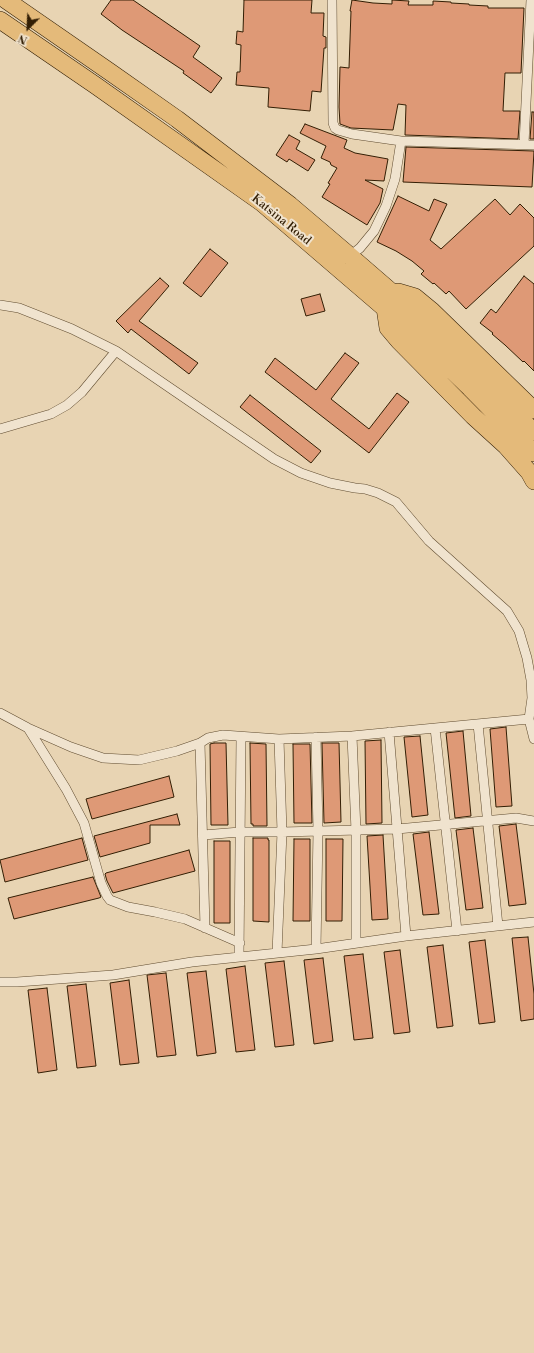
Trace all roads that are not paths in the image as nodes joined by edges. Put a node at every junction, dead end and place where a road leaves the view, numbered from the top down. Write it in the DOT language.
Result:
graph roads {
  1 [pos="6,0"];
  2 [pos="332,0"];
  3 [pos="531,0"];
  4 [pos="0,20"];
  5 [pos="402,141"];
  6 [pos="524,144"];
  7 [pos="534,145"];
  8 [pos="350,256"];
  9 [pos="388,288"];
  10 [pos="0,305"];
  11 [pos="385,308"];
  12 [pos="116,351"];
  13 [pos="534,410"];
  14 [pos="0,429"];
  15 [pos="534,432"];
  16 [pos="534,453"];
  17 [pos="534,481"];
  18 [pos="0,713"];
  19 [pos="529,719"];
  20 [pos="478,724"];
  21 [pos="28,728"];
  22 [pos="435,728"];
  23 [pos="389,732"];
  24 [pos="352,736"];
  25 [pos="241,737"];
  26 [pos="316,738"];
  27 [pos="534,739"];
  28 [pos="279,740"];
  29 [pos="200,743"];
  30 [pos="488,821"];
  31 [pos="534,821"];
  32 [pos="446,825"];
  33 [pos="397,829"];
  34 [pos="318,831"];
  35 [pos="356,831"];
  36 [pos="240,832"];
  37 [pos="282,832"];
  38 [pos="203,835"];
  39 [pos="534,922"];
  40 [pos="498,926"];
  41 [pos="205,928"];
  42 [pos="457,931"];
  43 [pos="406,936"];
  44 [pos="240,943"];
  45 [pos="356,943"];
  46 [pos="316,949"];
  47 [pos="277,953"];
  48 [pos="239,957"];
  49 [pos="0,982"];
  1 -- 8 [label="highway, Katsina Road"];
  2 -- 5 [label="street"];
  3 -- 6 [label="street"];
  4 -- 11 [label="highway, Katsina Road"];
  5 -- 6 [label="street"];
  5 -- 8 [label="street"];
  6 -- 7 [label="street"];
  8 -- 9 [label="highway, Katsina Road"];
  9 -- 13 [label="highway"];
  9 -- 15 [label="highway, Katsina Road"];
  10 -- 12 [label="street"];
  11 -- 16 [label="highway, Katsina Road"];
  11 -- 17 [label="highway"];
  12 -- 14 [label="street"];
  12 -- 19 [label="street"];
  18 -- 21 [label="street"];
  19 -- 20 [label="street"];
  19 -- 27 [label="street"];
  20 -- 22 [label="street"];
  20 -- 30 [label="street"];
  21 -- 29 [label="street"];
  21 -- 41 [label="street"];
  22 -- 23 [label="street"];
  22 -- 32 [label="street"];
  23 -- 24 [label="street"];
  23 -- 33 [label="street"];
  24 -- 26 [label="street"];
  24 -- 35 [label="street"];
  25 -- 28 [label="street"];
  25 -- 29 [label="street"];
  25 -- 36 [label="street"];
  26 -- 28 [label="street"];
  26 -- 34 [label="street"];
  28 -- 37 [label="street"];
  29 -- 38 [label="street"];
  30 -- 31 [label="street"];
  30 -- 32 [label="street"];
  30 -- 40 [label="street"];
  32 -- 33 [label="street"];
  32 -- 42 [label="street"];
  33 -- 35 [label="street"];
  33 -- 43 [label="street"];
  34 -- 35 [label="street"];
  34 -- 37 [label="street"];
  34 -- 46 [label="street"];
  35 -- 45 [label="street"];
  36 -- 37 [label="street"];
  36 -- 38 [label="street"];
  36 -- 44 [label="street"];
  37 -- 47 [label="street"];
  38 -- 41 [label="street"];
  39 -- 40 [label="street"];
  40 -- 42 [label="street"];
  41 -- 44 [label="street"];
  42 -- 43 [label="street"];
  43 -- 45 [label="street"];
  44 -- 48 [label="street"];
  45 -- 46 [label="street"];
  46 -- 47 [label="street"];
  47 -- 48 [label="street"];
  48 -- 49 [label="street"];
}
